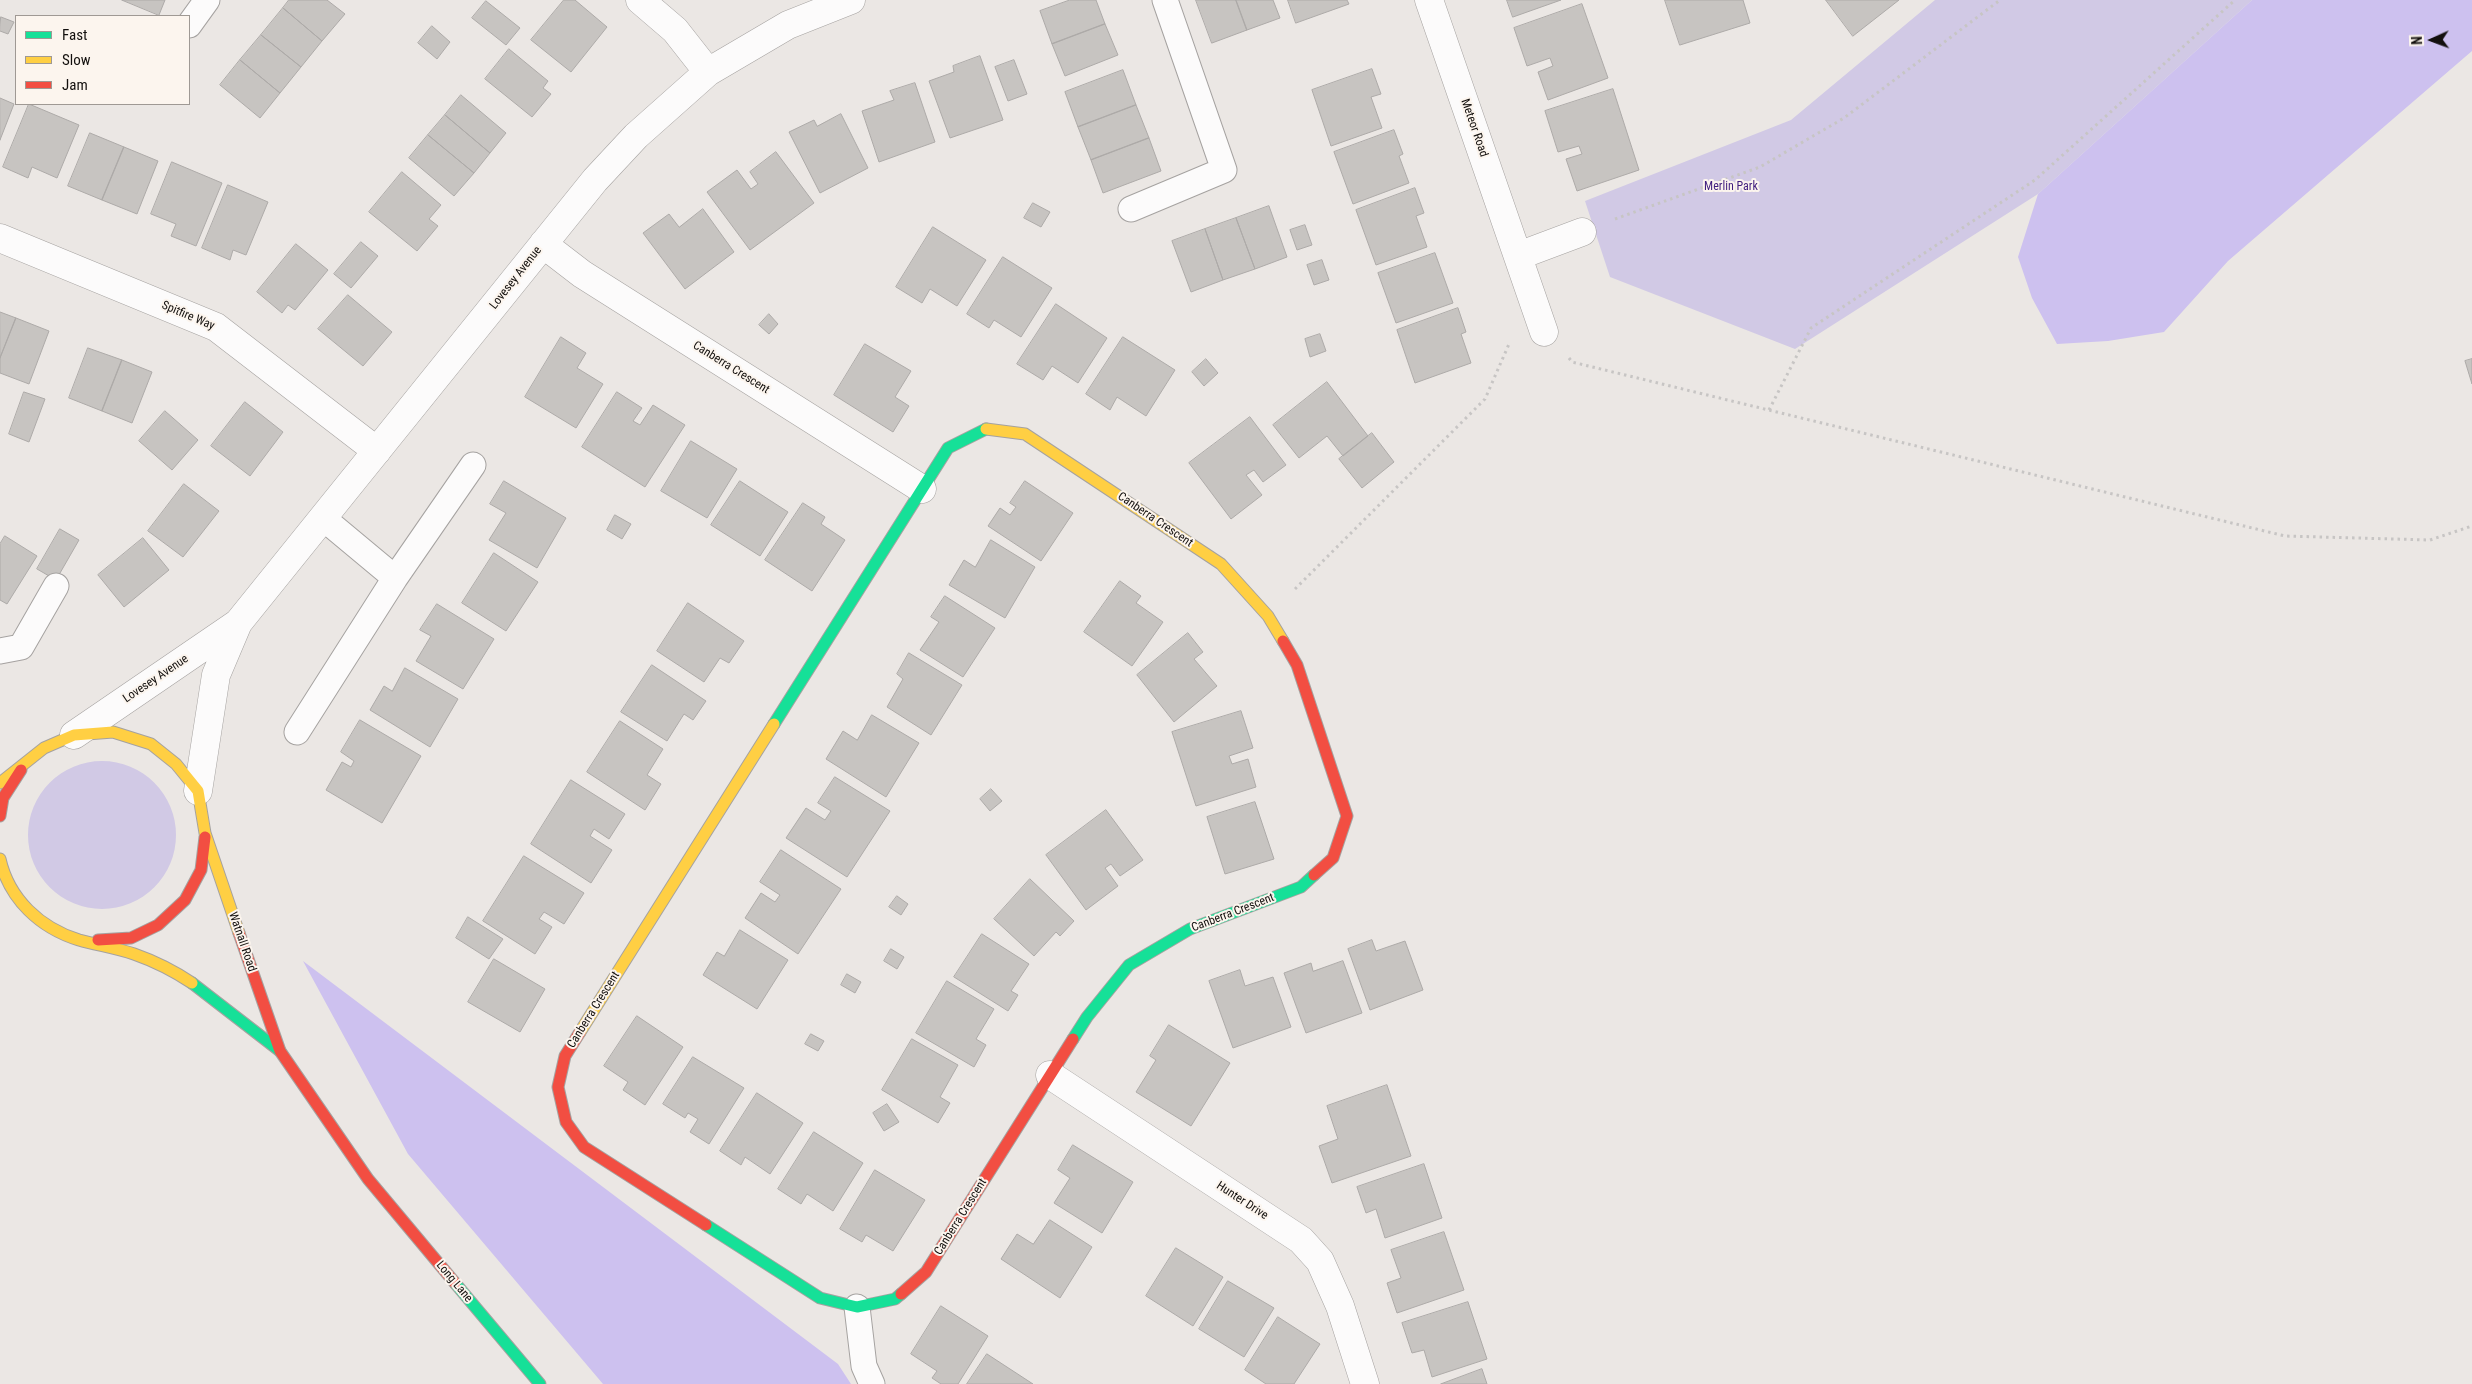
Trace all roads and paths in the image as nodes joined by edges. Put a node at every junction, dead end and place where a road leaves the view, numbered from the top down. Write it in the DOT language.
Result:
graph roads {
  1 [pos="207,0"];
  2 [pos="640,0"];
  3 [pos="851,0"];
  4 [pos="1165,0"];
  5 [pos="1429,0"];
  6 [pos="2000,0"];
  7 [pos="2235,0"];
  8 [pos="190,24"];
  9 [pos="708,72"];
  10 [pos="1131,209"];
  11 [pos="1582,232"];
  12 [pos="0,238"];
  13 [pos="543,244"];
  14 [pos="1518,256"];
  15 [pos="1540,321"];
  16 [pos="1769,410"];
  17 [pos="377,451"];
  18 [pos="473,465"];
  19 [pos="922,488"];
  20 [pos="323,518"];
  21 [pos="2472,526"];
  22 [pos="395,578"];
  23 [pos="56,586"];
  24 [pos="1268,616"];
  25 [pos="238,623"];
  26 [pos="0,651"];
  27 [pos="297,732"];
  28 [pos="74,735"];
  29 [pos="24,765"];
  30 [pos="0,783"];
  31 [pos="198,791"];
  32 [pos="0,816"];
  33 [pos="205,833"];
  34 [pos="0,859"];
  35 [pos="15,910"];
  36 [pos="29,914"];
  37 [pos="82,941"];
  38 [pos="280,1051"];
  39 [pos="1050,1074"];
  40 [pos="368,1179"];
  41 [pos="857,1307"];
  42 [pos="540,1384"];
  43 [pos="872,1384"];
  44 [pos="1365,1384"];
  1 -- 8 [label="lane"];
  2 -- 9 [label="street"];
  3 -- 9 [label="street, Lovesey Avenue"];
  4 -- 10 [label="lane"];
  5 -- 14 [label="street, Meteor Road"];
  6 -- 11 [label="path"];
  7 -- 16 [label="path"];
  9 -- 13 [label="street, Lovesey Avenue"];
  11 -- 14 [label="street"];
  12 -- 17 [label="street, Spitfire Way"];
  13 -- 17 [label="street, Lovesey Avenue"];
  13 -- 19 [label="street, Canberra Crescent"];
  14 -- 15 [label="street, Meteor Road"];
  15 -- 16 [label="path"];
  15 -- 24 [label="path"];
  16 -- 21 [label="path"];
  17 -- 20 [label="street, Lovesey Avenue"];
  18 -- 22 [label="lane"];
  19 -- 24 [label="street, Canberra Crescent"];
  19 -- 41 [label="street, Canberra Crescent"];
  20 -- 22 [label="lane"];
  20 -- 25 [label="street, Lovesey Avenue"];
  22 -- 27 [label="lane"];
  23 -- 26 [label="lane"];
  24 -- 39 [label="street, Canberra Crescent"];
  25 -- 28 [label="street, Lovesey Avenue"];
  25 -- 31 [label="street, Lovesey Avenue"];
  28 -- 29 [label="street, Watnall Road"];
  28 -- 31 [label="street, Watnall Road"];
  29 -- 30 [label="street, Watnall Road"];
  29 -- 32 [label="street, Watnall Road"];
  31 -- 33 [label="street, Watnall Road"];
  33 -- 37 [label="street, Watnall Road"];
  33 -- 38 [label="street, Watnall Road"];
  34 -- 36 [label="street, Watnall Road"];
  35 -- 36 [label="street, Watnall Road"];
  36 -- 37 [label="street, Watnall Road"];
  37 -- 38 [label="street, Watnall Road"];
  38 -- 40 [label="street, Watnall Road"];
  39 -- 41 [label="street, Canberra Crescent"];
  39 -- 44 [label="street, Hunter Drive"];
  40 -- 42 [label="street, Long Lane"];
  41 -- 43 [label="lane"];
}
